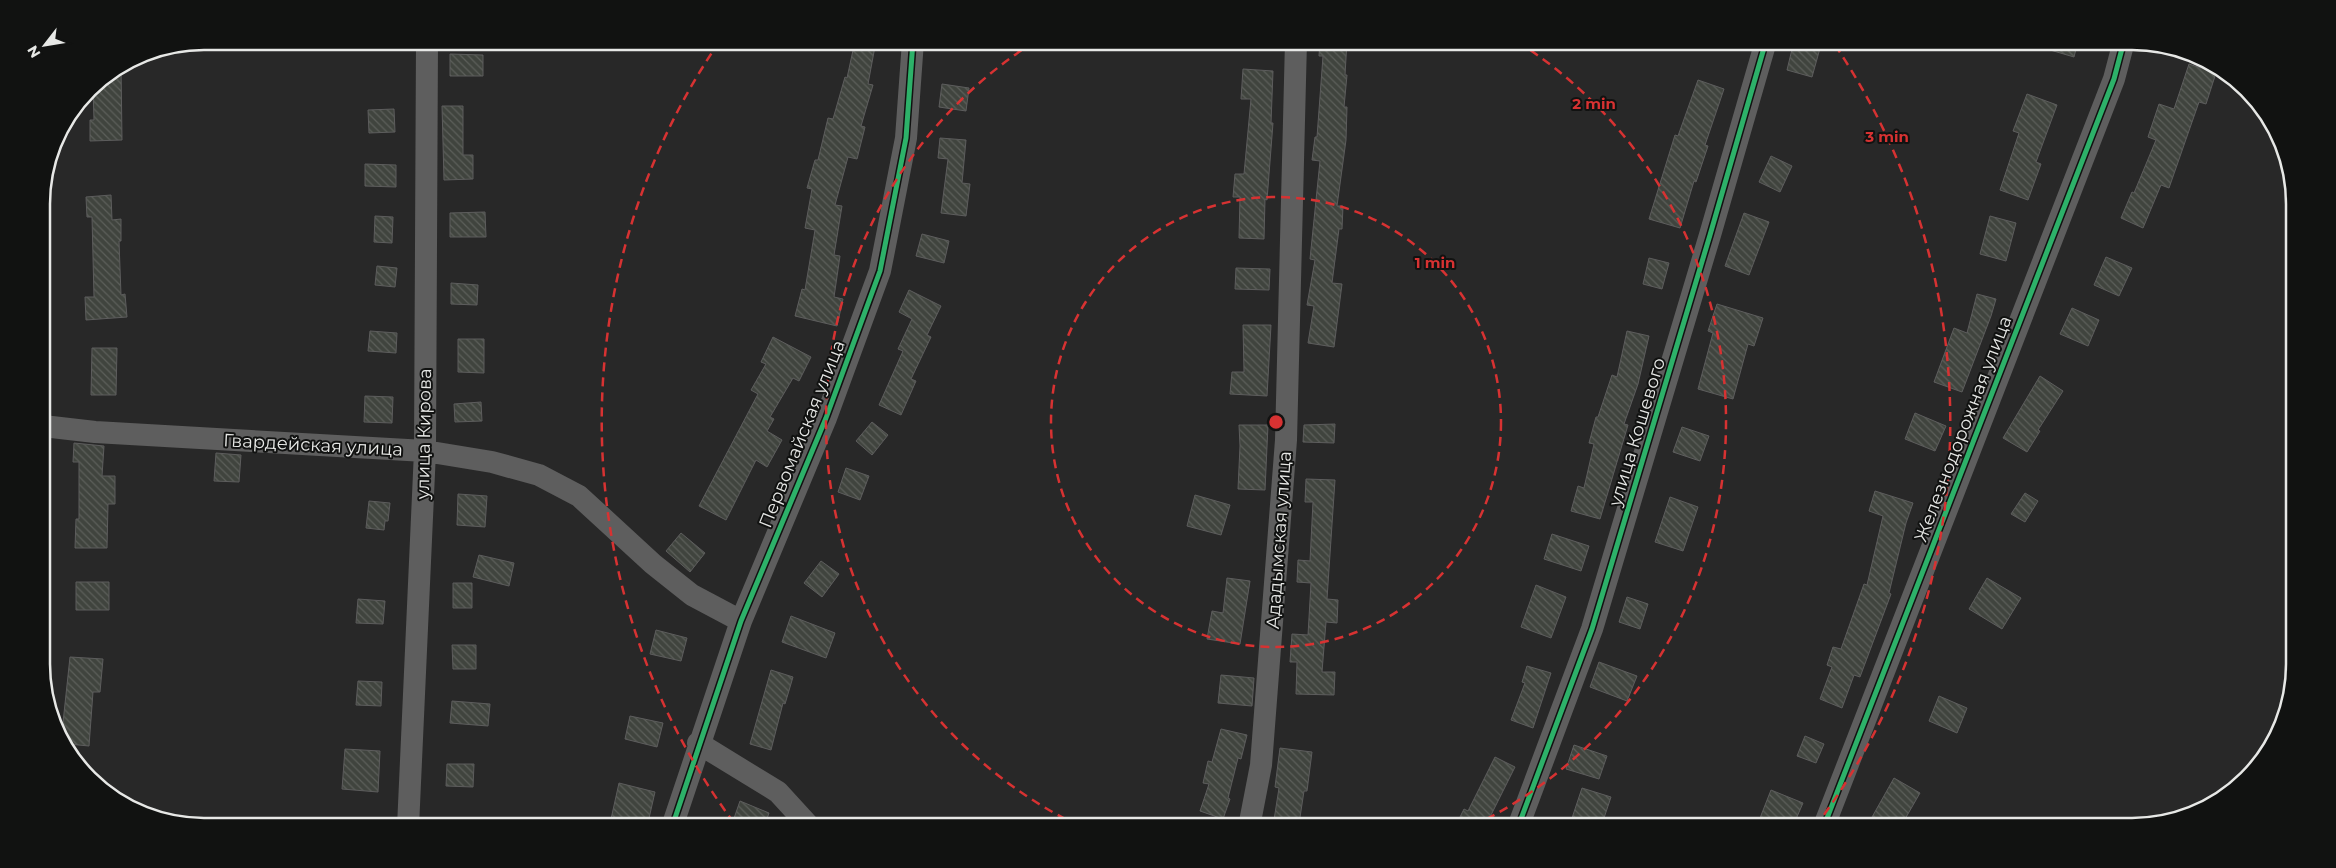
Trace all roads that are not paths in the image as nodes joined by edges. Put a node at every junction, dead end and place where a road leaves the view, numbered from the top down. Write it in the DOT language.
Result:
graph roads {
  1 [pos="427,50"];
  2 [pos="912,50"];
  3 [pos="1296,50"];
  4 [pos="1763,50"];
  5 [pos="2122,50"];
  6 [pos="50,427"];
  7 [pos="425,451"];
  8 [pos="741,621"];
  9 [pos="698,743"];
  10 [pos="408,818"];
  11 [pos="675,818"];
  12 [pos="802,818"];
  13 [pos="1251,818"];
  14 [pos="1521,818"];
  15 [pos="1827,818"];
  1 -- 7 [label="street, улица Кирова"];
  2 -- 8 [label="street, Первомайская улица"];
  3 -- 13 [label="street, Ададымская улица"];
  4 -- 14 [label="street, улица Кошевого"];
  5 -- 15 [label="street, Железнодорожная улица"];
  6 -- 7 [label="street, Гвардейская улица"];
  7 -- 8 [label="street, Гвардейская улица"];
  7 -- 10 [label="street, улица Кирова"];
  8 -- 9 [label="street, Первомайская улица"];
  9 -- 11 [label="street, Первомайская улица"];
  9 -- 12 [label="street"];
}
